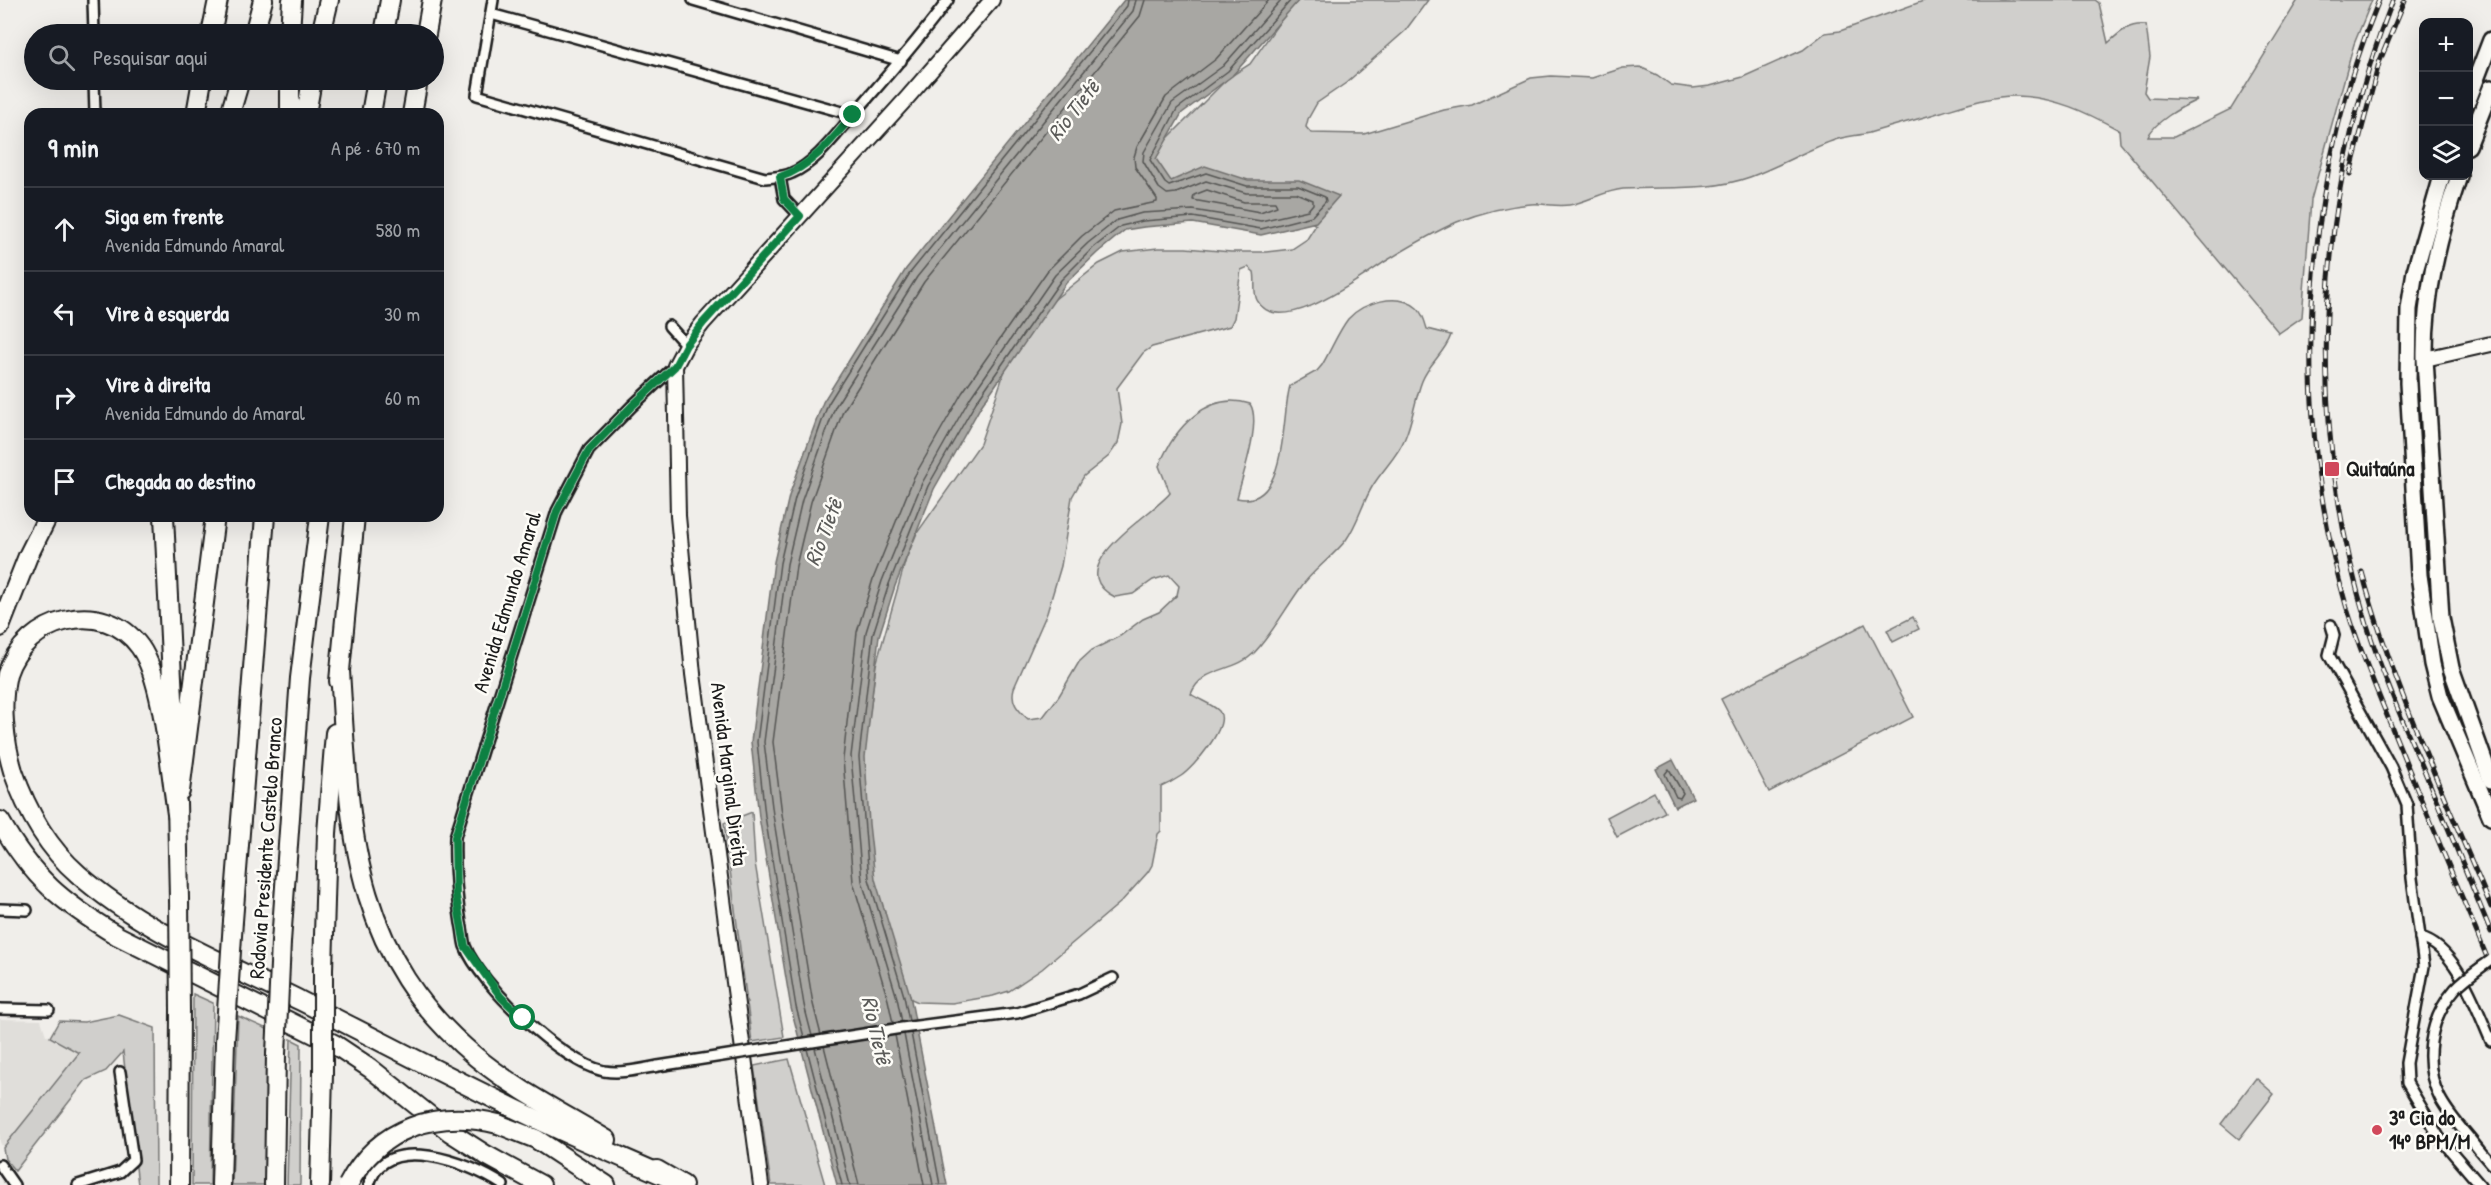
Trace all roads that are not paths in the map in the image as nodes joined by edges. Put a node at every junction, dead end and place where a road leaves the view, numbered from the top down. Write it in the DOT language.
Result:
graph roads {
  1 [pos="93,0"];
  2 [pos="218,0"];
  3 [pos="263,0"];
  4 [pos="292,0"];
  5 [pos="329,0"];
  6 [pos="390,0"];
  7 [pos="432,0"];
  8 [pos="493,0"];
  9 [pos="693,0"];
  10 [pos="948,0"];
  11 [pos="992,0"];
  12 [pos="490,14"];
  13 [pos="94,24"];
  14 [pos="213,24"];
  15 [pos="257,24"];
  16 [pos="291,24"];
  17 [pos="323,24"];
  18 [pos="386,24"];
  19 [pos="428,24"];
  20 [pos="2491,40"];
  21 [pos="901,61"];
  22 [pos="2491,88"];
  23 [pos="2473,89"];
  24 [pos="94,90"];
  25 [pos="200,90"];
  26 [pos="237,90"];
  27 [pos="290,90"];
  28 [pos="310,90"];
  29 [pos="375,90"];
  30 [pos="416,90"];
  31 [pos="95,108"];
  32 [pos="197,108"];
  33 [pos="232,108"];
  34 [pos="290,108"];
  35 [pos="307,108"];
  36 [pos="372,108"];
  37 [pos="413,108"];
  38 [pos="853,115"];
  39 [pos="2473,135"];
  40 [pos="780,177"];
  41 [pos="2441,180"];
  42 [pos="2458,180"];
  43 [pos="800,216"];
  44 [pos="669,326"];
  45 [pos="2491,344"];
  46 [pos="686,345"];
  47 [pos="2425,359"];
  48 [pos="675,366"];
  49 [pos="45,522"];
  50 [pos="164,522"];
  51 [pos="214,522"];
  52 [pos="265,522"];
  53 [pos="319,522"];
  54 [pos="354,522"];
  55 [pos="2331,625"];
  56 [pos="0,627"];
  57 [pos="340,671"];
  58 [pos="2491,780"];
  59 [pos="177,814"];
  60 [pos="2491,817"];
  61 [pos="0,821"];
  62 [pos="0,909"];
  63 [pos="27,910"];
  64 [pos="2420,938"];
  65 [pos="2491,960"];
  66 [pos="1113,978"];
  67 [pos="0,1009"];
  68 [pos="49,1010"];
  69 [pos="2491,1041"];
  70 [pos="120,1072"];
  71 [pos="2491,1164"];
  72 [pos="0,1165"];
  73 [pos="120,1172"];
  74 [pos="677,1182"];
  75 [pos="14,1185"];
  76 [pos="78,1185"];
  77 [pos="111,1185"];
  78 [pos="179,1185"];
  79 [pos="221,1185"];
  80 [pos="274,1185"];
  81 [pos="320,1185"];
  82 [pos="348,1185"];
  83 [pos="369,1185"];
  84 [pos="503,1185"];
  85 [pos="541,1185"];
  86 [pos="606,1185"];
  87 [pos="761,1185"];
  88 [pos="2480,1185"];
  1 -- 13 [label="street"];
  2 -- 14 [label="highway"];
  3 -- 15 [label="highway"];
  4 -- 16 [label="highway"];
  5 -- 17 [label="highway"];
  6 -- 18 [label="highway"];
  7 -- 19 [label="highway"];
  8 -- 12 [label="street"];
  9 -- 21 [label="street"];
  10 -- 21 [label="street"];
  11 -- 43 [label="main road, Avenida Edmundo Amaral"];
  12 -- 38 [label="street"];
  12 -- 40 [label="street"];
  20 -- 23 [label="main road"];
  21 -- 38 [label="street"];
  22 -- 39 [label="main road"];
  24 -- 31 [label="street"];
  25 -- 32 [label="highway"];
  26 -- 33 [label="highway"];
  27 -- 34 [label="highway"];
  28 -- 35 [label="highway"];
  29 -- 36 [label="highway"];
  30 -- 37 [label="highway"];
  38 -- 40 [label="street"];
  40 -- 43 [label="street"];
  41 -- 60 [label="main road"];
  42 -- 47 [label="main road"];
  43 -- 46 [label="main road, Avenida Edmundo Amaral"];
  44 -- 46 [label="street"];
  45 -- 47 [label="main road"];
  46 -- 48 [label="main road, Avenida Edmundo Amaral"];
  47 -- 58 [label="main road"];
  48 -- 66 [label="street, Avenida Edmundo Amaral, bridge"];
  48 -- 87 [label="main road, Avenida Marginal Direita"];
  49 -- 56 [label="highway"];
  50 -- 59 [label="highway"];
  51 -- 59 [label="highway"];
  52 -- 79 [label="highway, Rodovia Presidente Castelo Branco, bridge"];
  53 -- 80 [label="highway, Rodovia Presidente Castelo Branco, bridge"];
  54 -- 57 [label="highway"];
  55 -- 64 [label="street"];
  57 -- 74 [label="highway"];
  57 -- 81 [label="highway, bridge"];
  59 -- 74 [label="highway"];
  59 -- 78 [label="highway, bridge"];
  61 -- 85 [label="highway"];
  62 -- 63 [label="street"];
  64 -- 69 [label="street"];
  64 -- 88 [label="street"];
  65 -- 71 [label="street, bridge"];
  67 -- 68 [label="street"];
  70 -- 73 [label="street"];
  72 -- 75 [label="street"];
  73 -- 76 [label="street"];
  73 -- 77 [label="street"];
  82 -- 86 [label="highway, bridge"];
  83 -- 84 [label="street"];
}
